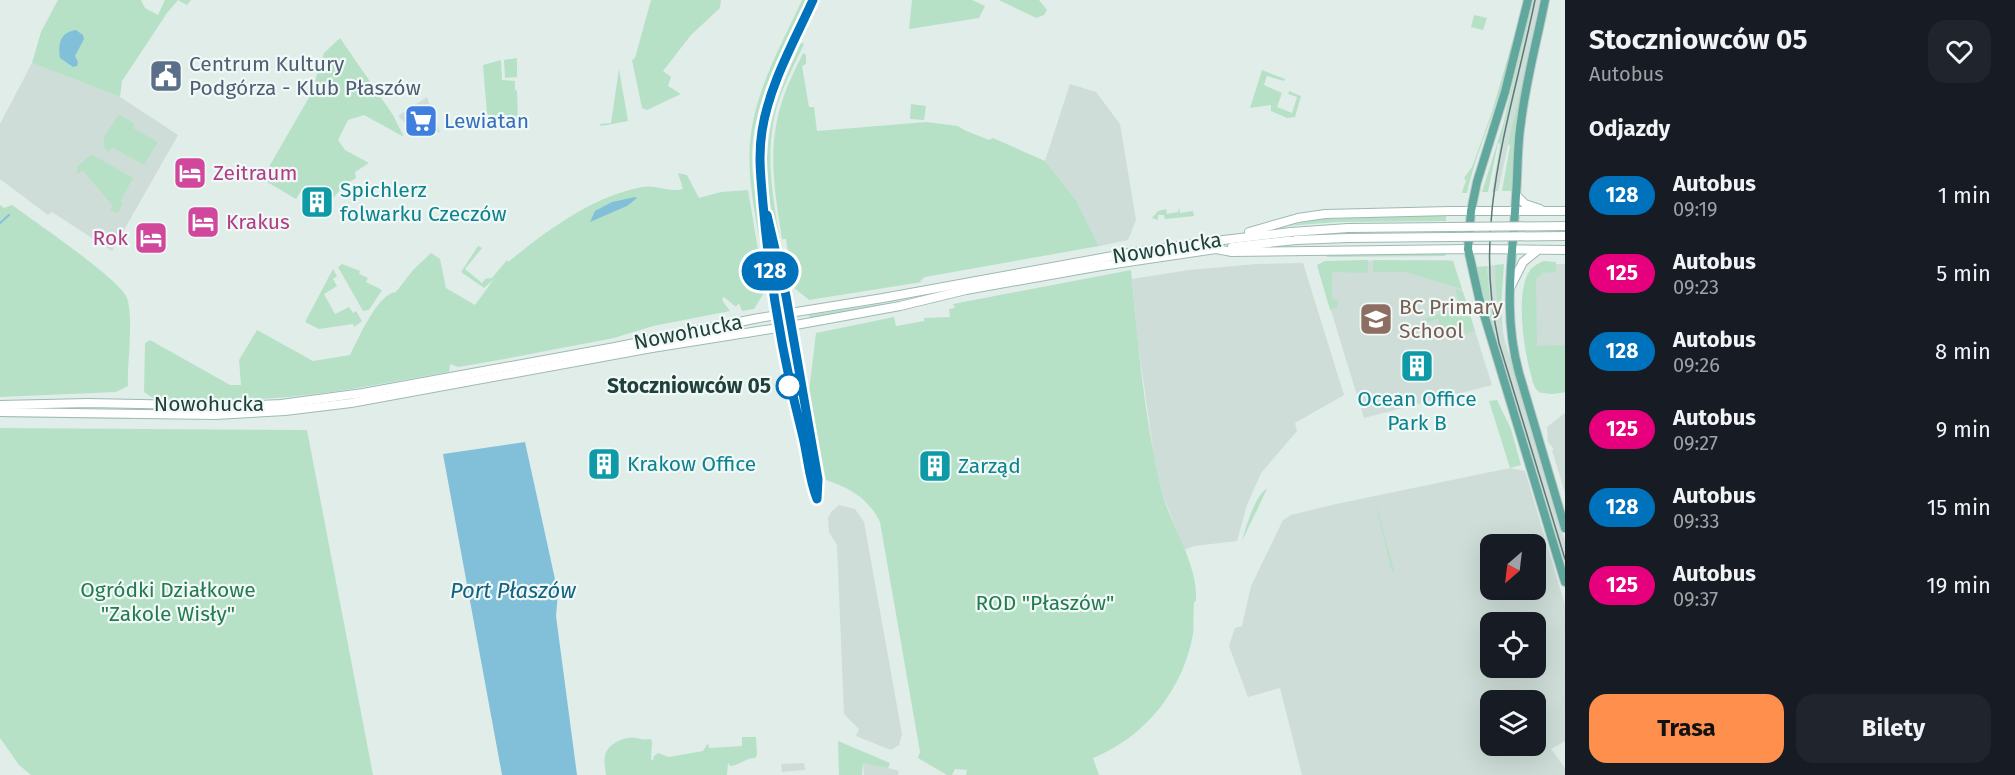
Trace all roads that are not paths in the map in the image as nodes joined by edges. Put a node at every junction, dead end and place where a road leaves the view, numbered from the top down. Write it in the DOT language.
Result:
graph roads {
  1 [pos="1528,0"];
  2 [pos="1545,0"];
  3 [pos="1516,195"];
  4 [pos="1471,211"];
  5 [pos="1515,211"];
  6 [pos="1544,211"];
  7 [pos="1565,211"];
  8 [pos="1565,226"];
  9 [pos="1565,236"];
  10 [pos="1234,238"];
  11 [pos="1216,249"];
  12 [pos="1468,249"];
  13 [pos="1511,249"];
  14 [pos="1540,249"];
  15 [pos="1565,250"];
  16 [pos="1510,289"];
  17 [pos="0,405"];
  18 [pos="0,412"];
  19 [pos="1565,528"];
  20 [pos="1565,582"];
  1 -- 4 [label="main road"];
  2 -- 3 [label="main road"];
  3 -- 5 [label="main road"];
  3 -- 6 [label="main road"];
  4 -- 5 [label="main road, Nowohucka"];
  4 -- 10 [label="main road, Nowohucka"];
  4 -- 12 [label="main road"];
  5 -- 6 [label="main road, Nowohucka"];
  5 -- 13 [label="main road"];
  6 -- 7 [label="main road, Nowohucka"];
  8 -- 10 [label="main road, bridge"];
  9 -- 11 [label="main road, bridge"];
  10 -- 17 [label="main road, Nowohucka"];
  11 -- 12 [label="main road, Nowohucka"];
  11 -- 18 [label="main road, Nowohucka"];
  12 -- 13 [label="main road, Nowohucka"];
  12 -- 20 [label="main road"];
  13 -- 14 [label="main road, Nowohucka"];
  13 -- 16 [label="main road"];
  14 -- 15 [label="main road, Nowohucka"];
  14 -- 16 [label="main road"];
  16 -- 19 [label="main road"];
}
